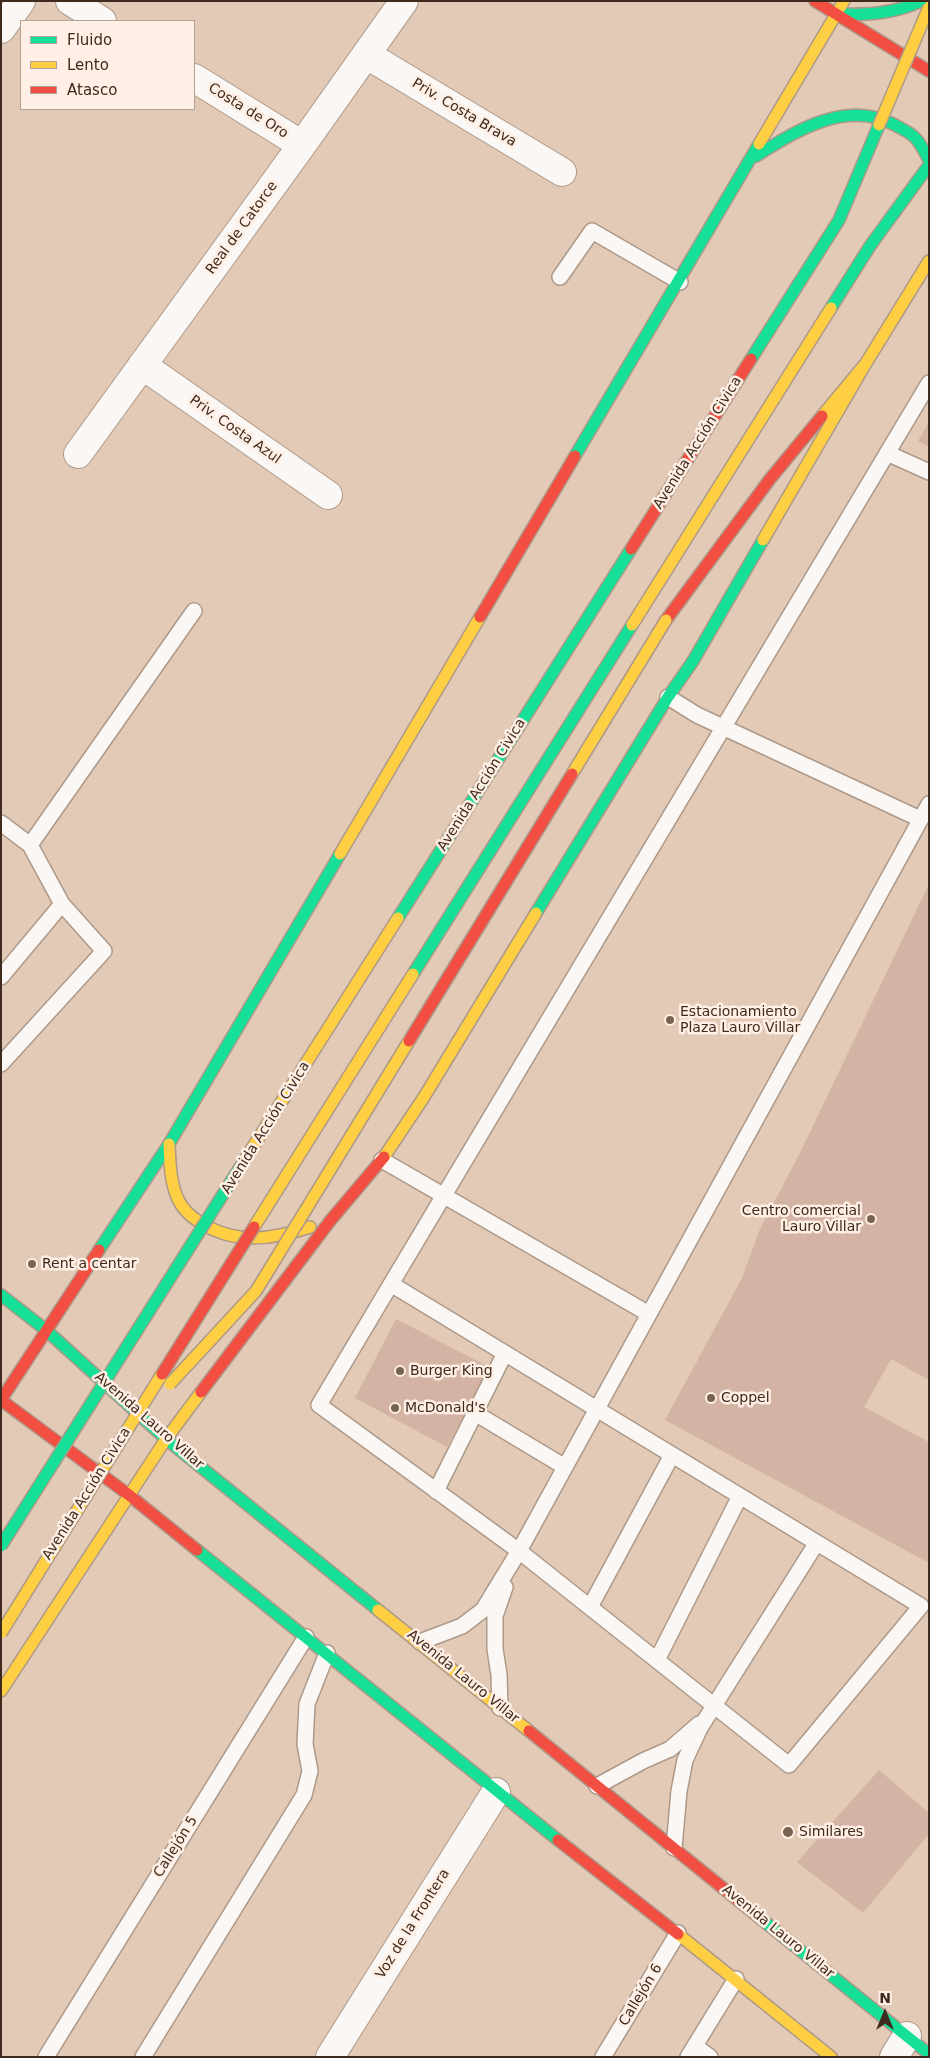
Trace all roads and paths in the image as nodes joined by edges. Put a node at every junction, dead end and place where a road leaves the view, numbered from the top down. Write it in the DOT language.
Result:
graph roads {
  1 [pos="21,1"];
  2 [pos="70,1"];
  3 [pos="404,1"];
  4 [pos="815,1"];
  5 [pos="844,1"];
  6 [pos="921,1"];
  7 [pos="929,7"];
  8 [pos="837,14"];
  9 [pos="100,20"];
  10 [pos="1,30"];
  11 [pos="367,55"];
  12 [pos="929,71"];
  13 [pos="195,79"];
  14 [pos="302,145"];
  15 [pos="753,158"];
  16 [pos="929,160"];
  17 [pos="929,165"];
  18 [pos="562,172"];
  19 [pos="929,261"];
  20 [pos="560,277"];
  21 [pos="680,282"];
  22 [pos="866,362"];
  23 [pos="142,365"];
  24 [pos="929,383"];
  25 [pos="887,453"];
  26 [pos="78,454"];
  27 [pos="929,472"];
  28 [pos="328,495"];
  29 [pos="194,612"];
  30 [pos="668,697"];
  31 [pos="723,728"];
  32 [pos="929,804"];
  33 [pos="920,820"];
  34 [pos="1,823"];
  35 [pos="30,845"];
  36 [pos="62,904"];
  37 [pos="1,977"];
  38 [pos="1,1064"];
  39 [pos="169,1144"];
  40 [pos="382,1160"];
  41 [pos="444,1195"];
  42 [pos="330,1221"];
  43 [pos="391,1284"];
  44 [pos="1,1295"];
  45 [pos="649,1314"];
  46 [pos="46,1330"];
  47 [pos="504,1355"];
  48 [pos="1,1400"];
  49 [pos="596,1410"];
  50 [pos="475,1414"];
  51 [pos="121,1439"];
  52 [pos="166,1439"];
  53 [pos="672,1456"];
  54 [pos="565,1466"];
  55 [pos="436,1491"];
  56 [pos="129,1495"];
  57 [pos="740,1496"];
  58 [pos="816,1544"];
  59 [pos="1,1546"];
  60 [pos="519,1550"];
  61 [pos="590,1607"];
  62 [pos="1,1633"];
  63 [pos="306,1637"];
  64 [pos="420,1642"];
  65 [pos="327,1654"];
  66 [pos="657,1660"];
  67 [pos="1,1692"];
  68 [pos="714,1705"];
  69 [pos="500,1708"];
  70 [pos="597,1786"];
  71 [pos="496,1792"];
  72 [pos="674,1848"];
  73 [pos="678,1934"];
  74 [pos="736,1979"];
  75 [pos="900,2047"];
  76 [pos="691,2051"];
  77 [pos="929,2054"];
  78 [pos="46,2057"];
  79 [pos="143,2057"];
  80 [pos="330,2057"];
  81 [pos="603,2057"];
  82 [pos="710,2057"];
  83 [pos="831,2057"];
  1 -- 10 [label="street"];
  2 -- 9 [label="street"];
  3 -- 11 [label="street, Real de Catorce"];
  4 -- 8 [label="main road"];
  5 -- 8 [label="main road"];
  6 -- 8 [label="main road"];
  7 -- 59 [label="main road, Avenida Acción Civica, bridge"];
  8 -- 12 [label="main road"];
  8 -- 15 [label="main road"];
  11 -- 14 [label="street, Real de Catorce"];
  11 -- 18 [label="street, Priv. Costa Brava"];
  13 -- 14 [label="street, Costa de Oro"];
  14 -- 23 [label="street, Real de Catorce"];
  15 -- 16 [label="main road"];
  15 -- 21 [label="main road"];
  17 -- 51 [label="main road, Avenida Acción Civica, bridge"];
  19 -- 22 [label="main road"];
  20 -- 21 [label="lane"];
  21 -- 39 [label="main road"];
  22 -- 30 [label="main road"];
  22 -- 51 [label="main road, bridge"];
  23 -- 26 [label="street, Real de Catorce"];
  23 -- 28 [label="street, Priv. Costa Azul"];
  24 -- 25 [label="lane"];
  25 -- 27 [label="lane"];
  25 -- 31 [label="lane"];
  29 -- 35 [label="lane"];
  30 -- 31 [label="lane"];
  30 -- 40 [label="main road"];
  31 -- 33 [label="lane"];
  31 -- 41 [label="lane"];
  32 -- 33 [label="lane"];
  33 -- 45 [label="lane"];
  34 -- 35 [label="lane"];
  35 -- 36 [label="lane"];
  36 -- 37 [label="lane"];
  36 -- 38 [label="lane"];
  39 -- 42 [label="main road"];
  39 -- 46 [label="main road"];
  40 -- 41 [label="lane"];
  40 -- 42 [label="main road"];
  41 -- 43 [label="lane"];
  41 -- 45 [label="lane"];
  42 -- 52 [label="main road"];
  43 -- 47 [label="lane"];
  43 -- 55 [label="lane"];
  44 -- 46 [label="main road, Avenida Lauro Villar"];
  45 -- 49 [label="lane"];
  46 -- 48 [label="main road"];
  46 -- 52 [label="main road, Avenida Lauro Villar"];
  47 -- 49 [label="lane"];
  47 -- 50 [label="lane"];
  48 -- 56 [label="main road"];
  49 -- 53 [label="lane"];
  49 -- 54 [label="lane"];
  50 -- 54 [label="lane"];
  50 -- 55 [label="lane"];
  51 -- 62 [label="main road, Avenida Acción Civica, bridge"];
  52 -- 56 [label="main road"];
  52 -- 64 [label="main road, Avenida Lauro Villar"];
  53 -- 57 [label="lane"];
  53 -- 61 [label="lane"];
  54 -- 60 [label="lane"];
  55 -- 60 [label="lane"];
  56 -- 63 [label="main road"];
  56 -- 67 [label="main road"];
  57 -- 58 [label="lane"];
  57 -- 66 [label="lane"];
  58 -- 68 [label="lane"];
  58 -- 68 [label="lane"];
  60 -- 61 [label="lane"];
  60 -- 64 [label="lane"];
  60 -- 69 [label="lane"];
  61 -- 66 [label="lane"];
  63 -- 65 [label="main road"];
  63 -- 78 [label="lane, Callejón 5"];
  64 -- 69 [label="main road, Avenida Lauro Villar"];
  65 -- 71 [label="main road"];
  65 -- 79 [label="lane"];
  66 -- 68 [label="lane"];
  68 -- 70 [label="lane"];
  68 -- 72 [label="lane"];
  69 -- 70 [label="main road, Avenida Lauro Villar"];
  70 -- 72 [label="main road, Avenida Lauro Villar"];
  71 -- 73 [label="main road"];
  71 -- 80 [label="street, Voz de la Frontera"];
  72 -- 75 [label="main road, Avenida Lauro Villar"];
  73 -- 74 [label="main road"];
  73 -- 81 [label="lane, Callejón 6"];
  74 -- 76 [label="lane"];
  74 -- 83 [label="main road"];
  75 -- 77 [label="main road, Avenida Lauro Villar"];
  76 -- 82 [label="lane"];
}
